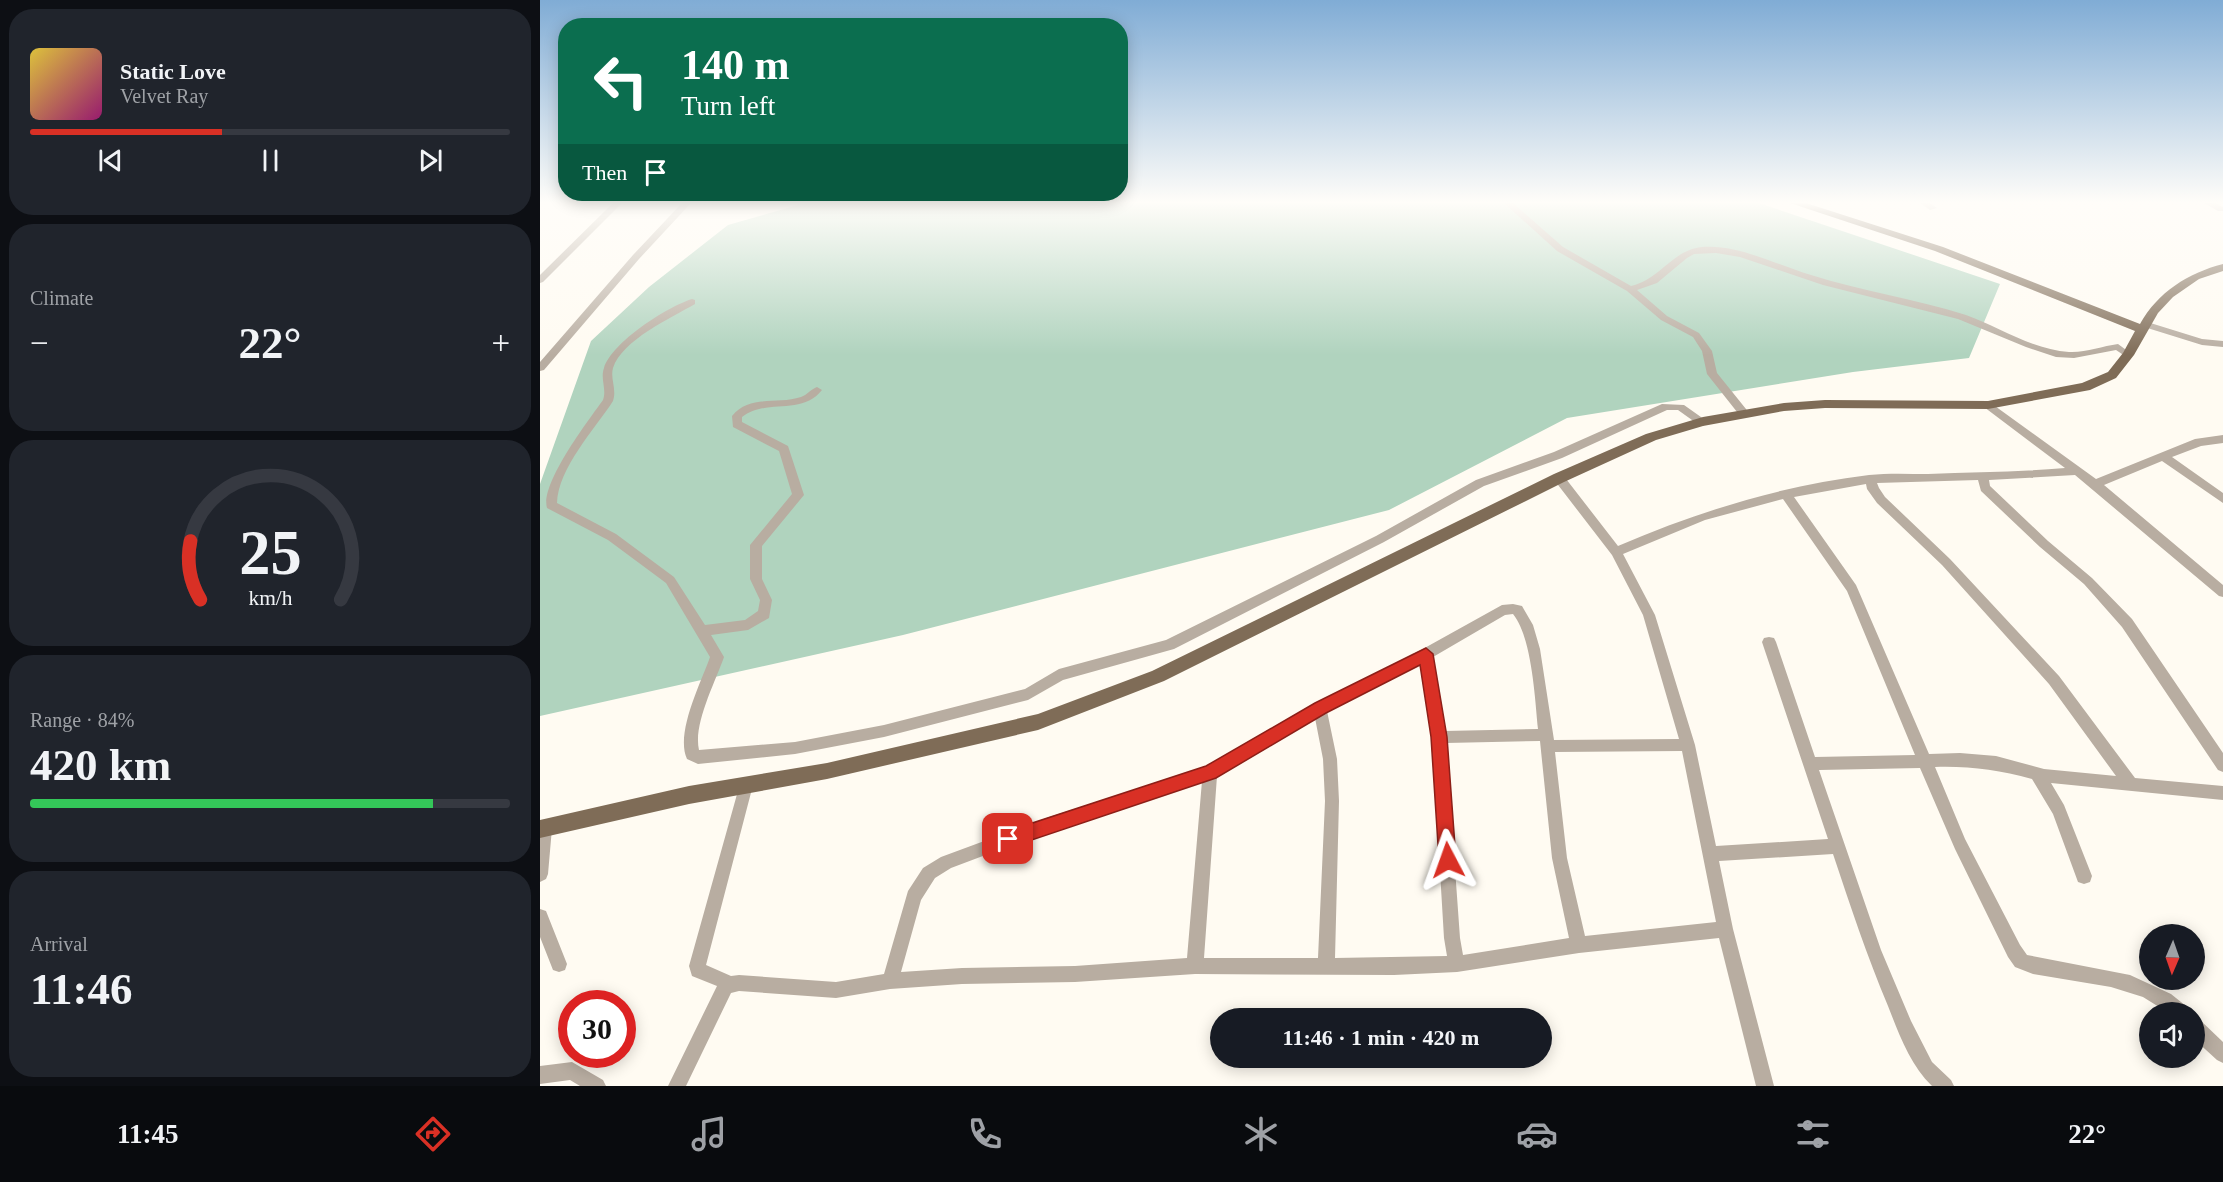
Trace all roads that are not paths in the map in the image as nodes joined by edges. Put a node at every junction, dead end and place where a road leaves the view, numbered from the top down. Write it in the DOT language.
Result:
graph roads {
  1 [pos="567,254"];
  2 [pos="638,254"];
  3 [pos="1568,254"];
  4 [pos="1684,254"];
  5 [pos="1736,254"];
  6 [pos="1951,254"];
  7 [pos="2219,270"];
  8 [pos="540,280"];
  9 [pos="1630,289"];
  10 [pos="692,302"];
  11 [pos="2143,326"];
  12 [pos="2223,344"];
  13 [pos="2128,355"];
  14 [pos="540,368"];
  15 [pos="817,390"];
  16 [pos="1988,405"];
  17 [pos="1745,414"];
  18 [pos="1703,422"];
  19 [pos="2223,439"];
  20 [pos="2165,458"];
  21 [pos="2076,471"];
  22 [pos="1983,475"];
  23 [pos="1559,478"];
  24 [pos="1871,479"];
  25 [pos="2095,484"];
  26 [pos="1785,495"];
  27 [pos="2223,499"];
  28 [pos="1616,552"];
  29 [pos="2220,586"];
  30 [pos="702,631"];
  31 [pos="1769,642"];
  32 [pos="1426,654"];
  33 [pos="1320,708"];
  34 [pos="1439,737"];
  35 [pos="1548,740"];
  36 [pos="1688,745"];
  37 [pos="1927,762"];
  38 [pos="1812,764"];
  39 [pos="2223,765"];
  40 [pos="1210,772"];
  41 [pos="2037,775"];
  42 [pos="2130,783"];
  43 [pos="746,785"];
  44 [pos="2223,793"];
  45 [pos="542,828"];
  46 [pos="1837,846"];
  47 [pos="1710,854"];
  48 [pos="540,874"];
  49 [pos="2084,876"];
  50 [pos="540,917"];
  51 [pos="1725,929"];
  52 [pos="1579,945"];
  53 [pos="559,963"];
  54 [pos="1457,964"];
  55 [pos="1195,966"];
  56 [pos="1326,967"];
  57 [pos="890,981"];
  58 [pos="726,986"];
  59 [pos="2169,1002"];
  60 [pos="2205,1037"];
  61 [pos="2223,1054"];
  62 [pos="540,1075"];
  63 [pos="597,1086"];
  64 [pos="677,1086"];
  65 [pos="1765,1086"];
  66 [pos="1945,1086"];
  1 -- 8 [label="street"];
  2 -- 14 [label="street"];
  3 -- 9 [label="street"];
  4 -- 9 [label="street"];
  5 -- 13 [label="street"];
  6 -- 11 [label="main road"];
  7 -- 11 [label="main road"];
  9 -- 17 [label="street"];
  10 -- 30 [label="street"];
  11 -- 12 [label="street"];
  11 -- 13 [label="main road"];
  13 -- 16 [label="main road"];
  15 -- 30 [label="street"];
  16 -- 17 [label="main road"];
  16 -- 21 [label="street"];
  17 -- 18 [label="main road"];
  18 -- 23 [label="main road"];
  18 -- 30 [label="street"];
  19 -- 20 [label="street"];
  20 -- 25 [label="street"];
  20 -- 27 [label="street"];
  21 -- 22 [label="street"];
  21 -- 25 [label="street"];
  22 -- 24 [label="street"];
  22 -- 39 [label="street"];
  23 -- 28 [label="street"];
  23 -- 43 [label="main road"];
  24 -- 26 [label="street"];
  24 -- 42 [label="street"];
  25 -- 29 [label="street"];
  26 -- 28 [label="street"];
  26 -- 37 [label="street"];
  28 -- 36 [label="street"];
  31 -- 38 [label="street"];
  32 -- 33 [label="street"];
  32 -- 34 [label="street"];
  32 -- 35 [label="street"];
  33 -- 40 [label="street"];
  33 -- 56 [label="street"];
  34 -- 35 [label="street"];
  34 -- 54 [label="street"];
  35 -- 36 [label="street"];
  35 -- 52 [label="street"];
  36 -- 47 [label="street"];
  37 -- 38 [label="street"];
  37 -- 41 [label="street"];
  37 -- 59 [label="street"];
  38 -- 46 [label="street"];
  40 -- 55 [label="street"];
  40 -- 57 [label="street"];
  41 -- 42 [label="street"];
  41 -- 49 [label="street"];
  42 -- 44 [label="street"];
  43 -- 45 [label="main road"];
  43 -- 58 [label="street"];
  45 -- 48 [label="street"];
  46 -- 47 [label="street"];
  46 -- 66 [label="street"];
  47 -- 51 [label="street"];
  50 -- 53 [label="street"];
  51 -- 52 [label="street"];
  51 -- 65 [label="street"];
  52 -- 54 [label="street"];
  54 -- 56 [label="street"];
  55 -- 56 [label="street"];
  55 -- 57 [label="street"];
  57 -- 58 [label="street"];
  58 -- 64 [label="street"];
  60 -- 61 [label="street"];
  62 -- 63 [label="street"];
}
